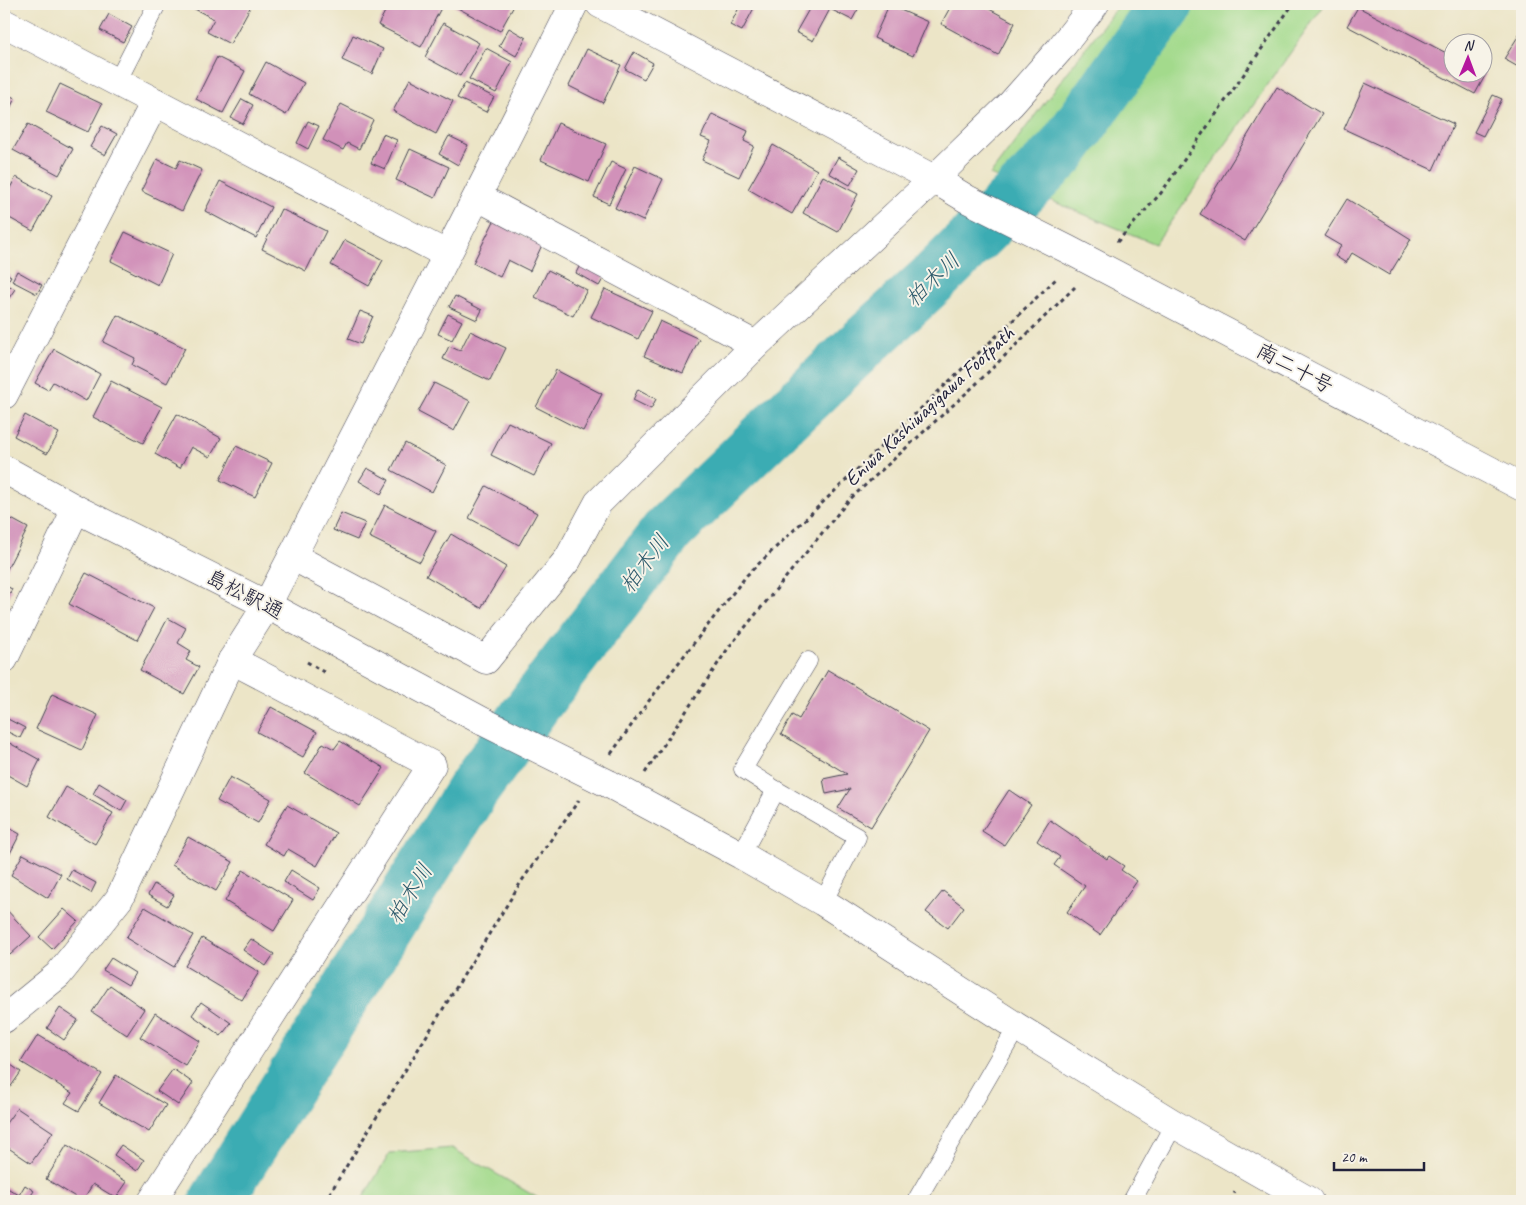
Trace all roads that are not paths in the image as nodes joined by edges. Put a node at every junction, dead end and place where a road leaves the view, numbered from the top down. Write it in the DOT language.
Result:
graph roads {
  1 [pos="156,4"];
  2 [pos="574,4"];
  3 [pos="600,4"];
  4 [pos="1096,4"];
  5 [pos="4,24"];
  6 [pos="116,82"];
  7 [pos="155,102"];
  8 [pos="934,179"];
  9 [pos="478,197"];
  10 [pos="446,254"];
  11 [pos="756,345"];
  12 [pos="4,395"];
  13 [pos="4,469"];
  14 [pos="1522,487"];
  15 [pos="76,509"];
  16 [pos="292,556"];
  17 [pos="267,605"];
  18 [pos="4,658"];
  19 [pos="232,660"];
  20 [pos="808,661"];
  21 [pos="776,790"];
  22 [pos="741,855"];
  23 [pos="823,902"];
  24 [pos="4,1019"];
  25 [pos="1016,1027"];
  26 [pos="1174,1124"];
  27 [pos="152,1201"];
  28 [pos="916,1201"];
  29 [pos="1132,1201"];
  30 [pos="1309,1201"];
  1 -- 6 [label="lane"];
  2 -- 9 [label="street"];
  3 -- 8 [label="street, 南二十号"];
  4 -- 8 [label="street"];
  5 -- 6 [label="street"];
  6 -- 7 [label="street"];
  7 -- 10 [label="street"];
  7 -- 12 [label="street"];
  8 -- 11 [label="street"];
  8 -- 14 [label="street, 南二十号"];
  9 -- 10 [label="street"];
  9 -- 11 [label="street"];
  10 -- 16 [label="street"];
  11 -- 16 [label="street"];
  13 -- 15 [label="street, 島松駅通"];
  15 -- 17 [label="street, 島松駅通"];
  15 -- 18 [label="street"];
  16 -- 17 [label="street"];
  17 -- 19 [label="street"];
  17 -- 22 [label="street, 島松駅通, bridge"];
  19 -- 24 [label="street"];
  19 -- 27 [label="street"];
  20 -- 21 [label="lane"];
  21 -- 22 [label="lane"];
  21 -- 23 [label="lane"];
  22 -- 23 [label="street, 島松駅通"];
  23 -- 25 [label="street, 島松駅通"];
  25 -- 26 [label="street, 島松駅通"];
  25 -- 28 [label="lane"];
  26 -- 29 [label="lane"];
  26 -- 30 [label="street, 島松駅通"];
}
